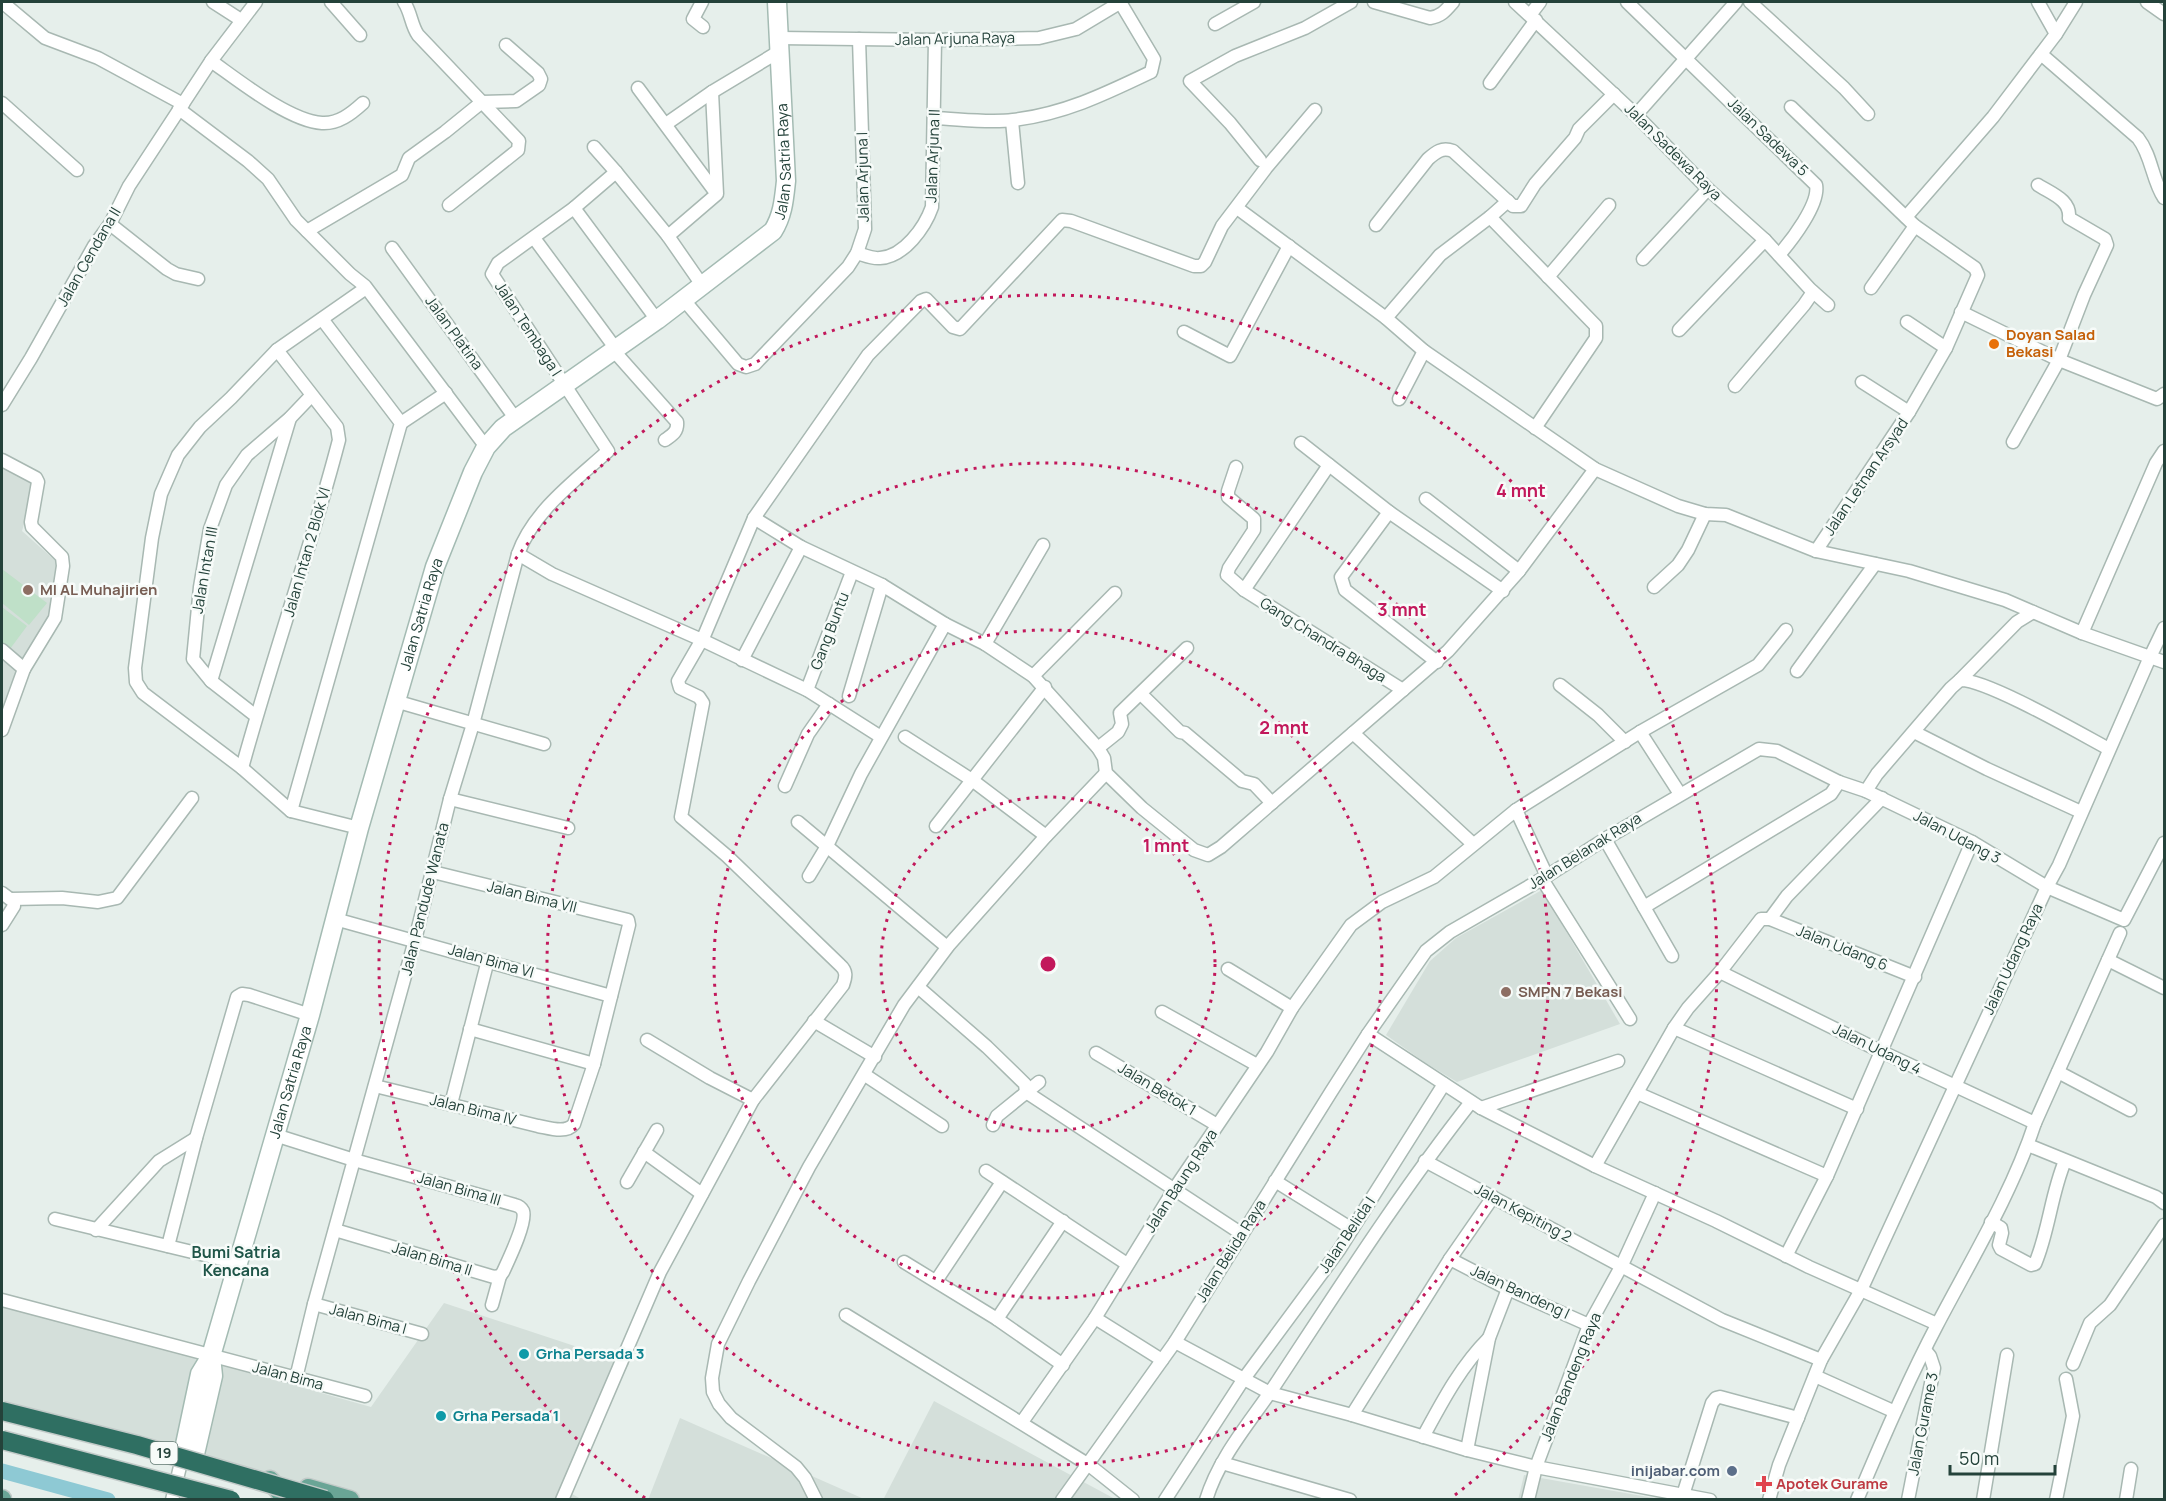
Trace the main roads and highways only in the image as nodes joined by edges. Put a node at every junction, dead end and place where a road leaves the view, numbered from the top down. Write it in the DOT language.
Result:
graph roads {
  1 [pos="2,1409"];
  2 [pos="2,1440"];
  3 [pos="267,1476"];
  4 [pos="231,1500"];
  5 [pos="291,1500"];
  6 [pos="325,1500"];
  7 [pos="350,1500"];
  1 -- 3 [label="main road"];
  1 -- 6 [label="highway, 19, bridge"];
  2 -- 4 [label="highway, 19, bridge"];
  3 -- 5 [label="main road"];
  3 -- 7 [label="main road"];
}
